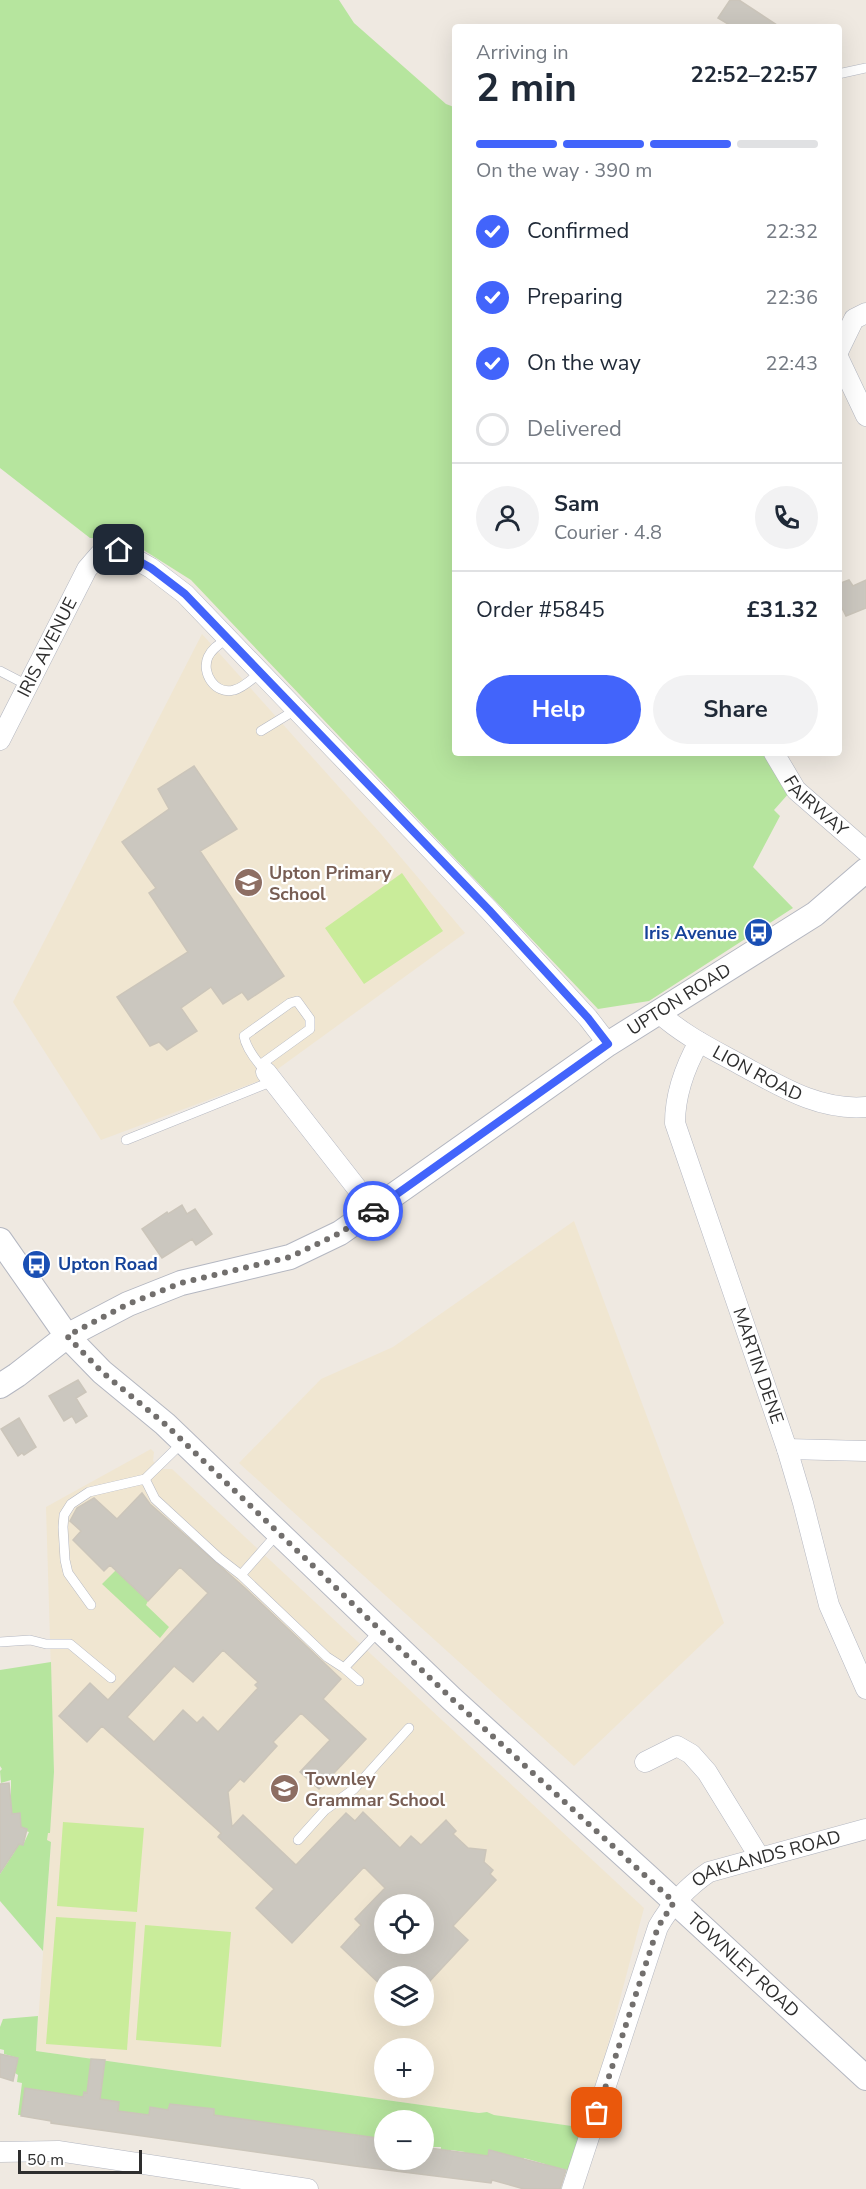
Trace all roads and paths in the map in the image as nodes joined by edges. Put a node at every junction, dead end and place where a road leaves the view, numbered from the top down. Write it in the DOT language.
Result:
graph roads {
  1 [pos="866,68"];
  2 [pos="842,73"];
  3 [pos="866,313"];
  4 [pos="842,344"];
  5 [pos="842,365"];
  6 [pos="866,416"];
  7 [pos="228,638"];
  8 [pos="0,671"];
  9 [pos="261,672"];
  10 [pos="27,685"];
  11 [pos="297,709"];
  12 [pos="261,731"];
  13 [pos="0,740"];
  14 [pos="776,756"];
  15 [pos="866,851"];
  16 [pos="866,870"];
  17 [pos="659,1013"];
  18 [pos="699,1042"];
  19 [pos="608,1044"];
  20 [pos="266,1073"];
  21 [pos="866,1107"];
  22 [pos="126,1140"];
  23 [pos="374,1210"];
  24 [pos="0,1240"];
  25 [pos="67,1336"];
  26 [pos="0,1386"];
  27 [pos="183,1442"];
  28 [pos="787,1449"];
  29 [pos="866,1451"];
  30 [pos="145,1479"];
  31 [pos="278,1533"];
  32 [pos="241,1575"];
  33 [pos="91,1605"];
  34 [pos="380,1630"];
  35 [pos="0,1642"];
  36 [pos="344,1668"];
  37 [pos="111,1678"];
  38 [pos="359,1681"];
  39 [pos="866,1689"];
  40 [pos="409,1728"];
  41 [pos="645,1762"];
  42 [pos="866,1829"];
  43 [pos="298,1840"];
  44 [pos="760,1858"];
  45 [pos="674,1902"];
  46 [pos="866,2078"];
  47 [pos="0,2152"];
  48 [pos="308,2189"];
  49 [pos="572,2189"];
  1 -- 2 [label="lane"];
  3 -- 4 [label="street"];
  5 -- 6 [label="street"];
  7 -- 9 [label="street, IRIS AVENUE"];
  7 -- 9 [label="lane"];
  7 -- 10 [label="street, IRIS AVENUE"];
  8 -- 10 [label="lane"];
  9 -- 11 [label="street, IRIS AVENUE"];
  10 -- 13 [label="street, IRIS AVENUE"];
  11 -- 12 [label="lane"];
  11 -- 19 [label="street, IRIS AVENUE"];
  14 -- 15 [label="street, FAIRWAY"];
  16 -- 17 [label="street, UPTON ROAD"];
  17 -- 18 [label="street, LION ROAD"];
  17 -- 19 [label="street, UPTON ROAD"];
  18 -- 21 [label="street, LION ROAD"];
  18 -- 28 [label="street, MARTIN DENE"];
  19 -- 23 [label="street, UPTON ROAD"];
  20 -- 20 [label="lane"];
  20 -- 22 [label="lane"];
  20 -- 23 [label="street"];
  23 -- 25 [label="street, UPTON ROAD"];
  24 -- 25 [label="street, TOWNLEY ROAD"];
  25 -- 26 [label="street, UPTON ROAD"];
  25 -- 27 [label="street, TOWNLEY ROAD"];
  27 -- 30 [label="lane"];
  27 -- 31 [label="street, TOWNLEY ROAD"];
  28 -- 29 [label="street"];
  28 -- 39 [label="street, MARTIN DENE"];
  30 -- 32 [label="lane"];
  30 -- 33 [label="lane"];
  31 -- 32 [label="lane"];
  31 -- 34 [label="street, TOWNLEY ROAD"];
  32 -- 36 [label="lane"];
  34 -- 36 [label="lane"];
  34 -- 45 [label="street, TOWNLEY ROAD"];
  35 -- 37 [label="lane"];
  36 -- 38 [label="lane"];
  40 -- 43 [label="lane"];
  41 -- 44 [label="street"];
  42 -- 44 [label="street, OAKLANDS ROAD"];
  44 -- 45 [label="street, OAKLANDS ROAD"];
  45 -- 46 [label="street, TOWNLEY ROAD"];
  45 -- 49 [label="street, OAKLANDS ROAD"];
  47 -- 48 [label="street"];
}
